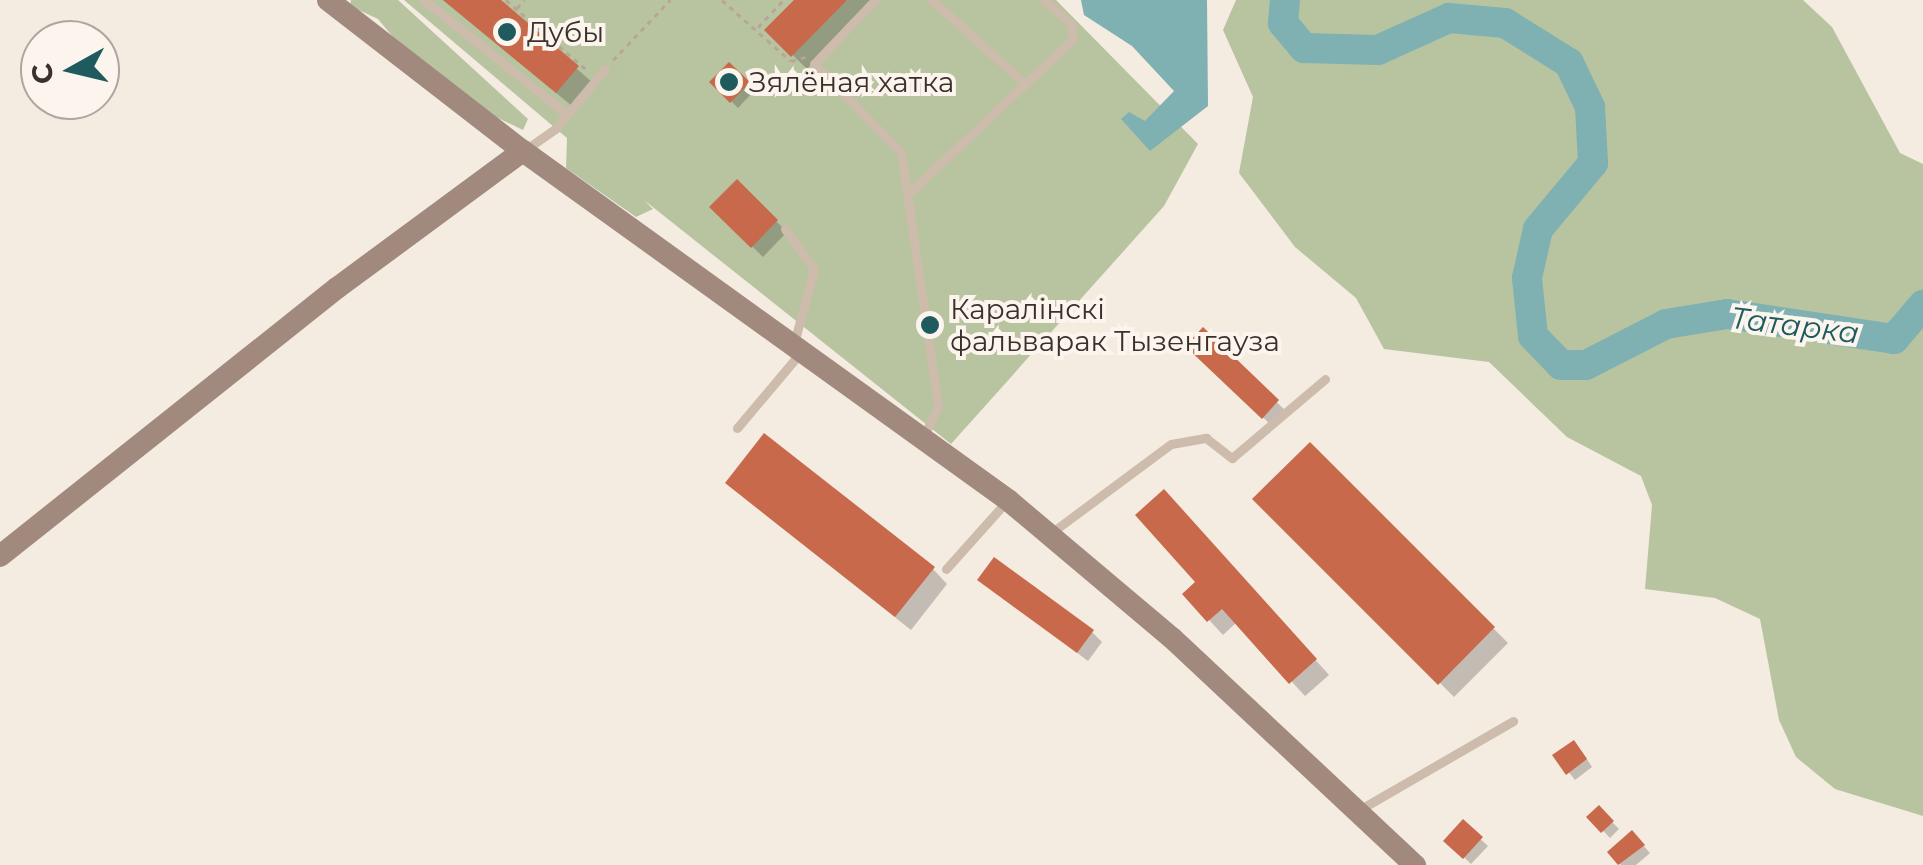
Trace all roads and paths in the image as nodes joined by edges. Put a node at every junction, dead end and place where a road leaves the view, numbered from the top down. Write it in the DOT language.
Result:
graph roads {
  1 [pos="328,0"];
  2 [pos="424,0"];
  3 [pos="506,0"];
  4 [pos="524,0"];
  5 [pos="670,0"];
  6 [pos="722,0"];
  7 [pos="783,0"];
  8 [pos="875,0"];
  9 [pos="932,0"];
  10 [pos="1044,0"];
  11 [pos="516,9"];
  12 [pos="756,28"];
  13 [pos="814,64"];
  14 [pos="605,69"];
  15 [pos="596,78"];
  16 [pos="1026,84"];
  17 [pos="567,114"];
  18 [pos="523,152"];
  19 [pos="908,194"];
  20 [pos="785,229"];
  21 [pos="799,346"];
  22 [pos="1325,379"];
  23 [pos="737,428"];
  24 [pos="924,436"];
  25 [pos="1008,500"];
  26 [pos="1049,535"];
  27 [pos="0,556"];
  28 [pos="946,569"];
  29 [pos="1513,721"];
  30 [pos="1359,810"];
  31 [pos="1415,865"];
  1 -- 18 [label="street"];
  2 -- 17 [label="lane"];
  3 -- 11 [label="path"];
  4 -- 11 [label="path"];
  5 -- 14 [label="path"];
  6 -- 12 [label="path"];
  7 -- 12 [label="path"];
  8 -- 13 [label="lane"];
  9 -- 16 [label="lane"];
  10 -- 16 [label="lane"];
  11 -- 15 [label="path"];
  12 -- 13 [label="path"];
  13 -- 19 [label="lane"];
  14 -- 15 [label="lane"];
  15 -- 17 [label="lane"];
  16 -- 19 [label="lane"];
  17 -- 18 [label="lane"];
  18 -- 21 [label="street"];
  18 -- 27 [label="street"];
  19 -- 24 [label="lane"];
  20 -- 21 [label="lane"];
  21 -- 23 [label="lane"];
  21 -- 24 [label="street"];
  22 -- 26 [label="lane"];
  24 -- 25 [label="street"];
  25 -- 26 [label="street"];
  25 -- 28 [label="lane"];
  26 -- 30 [label="street"];
  29 -- 30 [label="lane"];
  30 -- 31 [label="street"];
}
